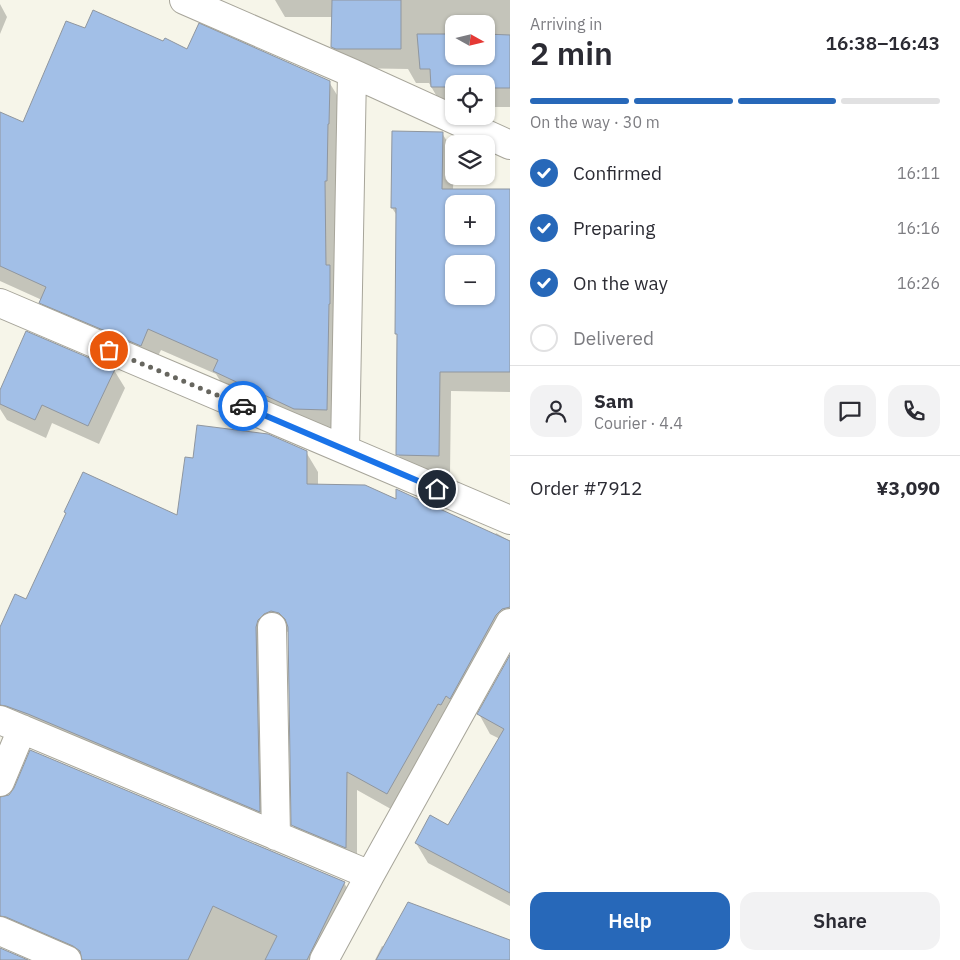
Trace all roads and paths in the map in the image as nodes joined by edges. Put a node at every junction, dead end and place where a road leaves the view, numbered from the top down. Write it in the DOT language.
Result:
graph roads {
  1 [pos="184,0"];
  2 [pos="352,73"];
  3 [pos="510,145"];
  4 [pos="0,303"];
  5 [pos="345,449"];
  6 [pos="510,520"];
  7 [pos="510,624"];
  8 [pos="272,627"];
  9 [pos="11,724"];
  10 [pos="0,782"];
  11 [pos="276,836"];
  12 [pos="370,875"];
  13 [pos="0,931"];
  14 [pos="66,960"];
  15 [pos="324,960"];
  1 -- 2 [label="street"];
  2 -- 3 [label="street"];
  2 -- 5 [label="street"];
  4 -- 5 [label="street"];
  5 -- 6 [label="street"];
  7 -- 12 [label="street"];
  8 -- 11 [label="street"];
  9 -- 10 [label="street"];
  9 -- 11 [label="street"];
  11 -- 12 [label="street"];
  12 -- 15 [label="street"];
  13 -- 14 [label="street"];
}
